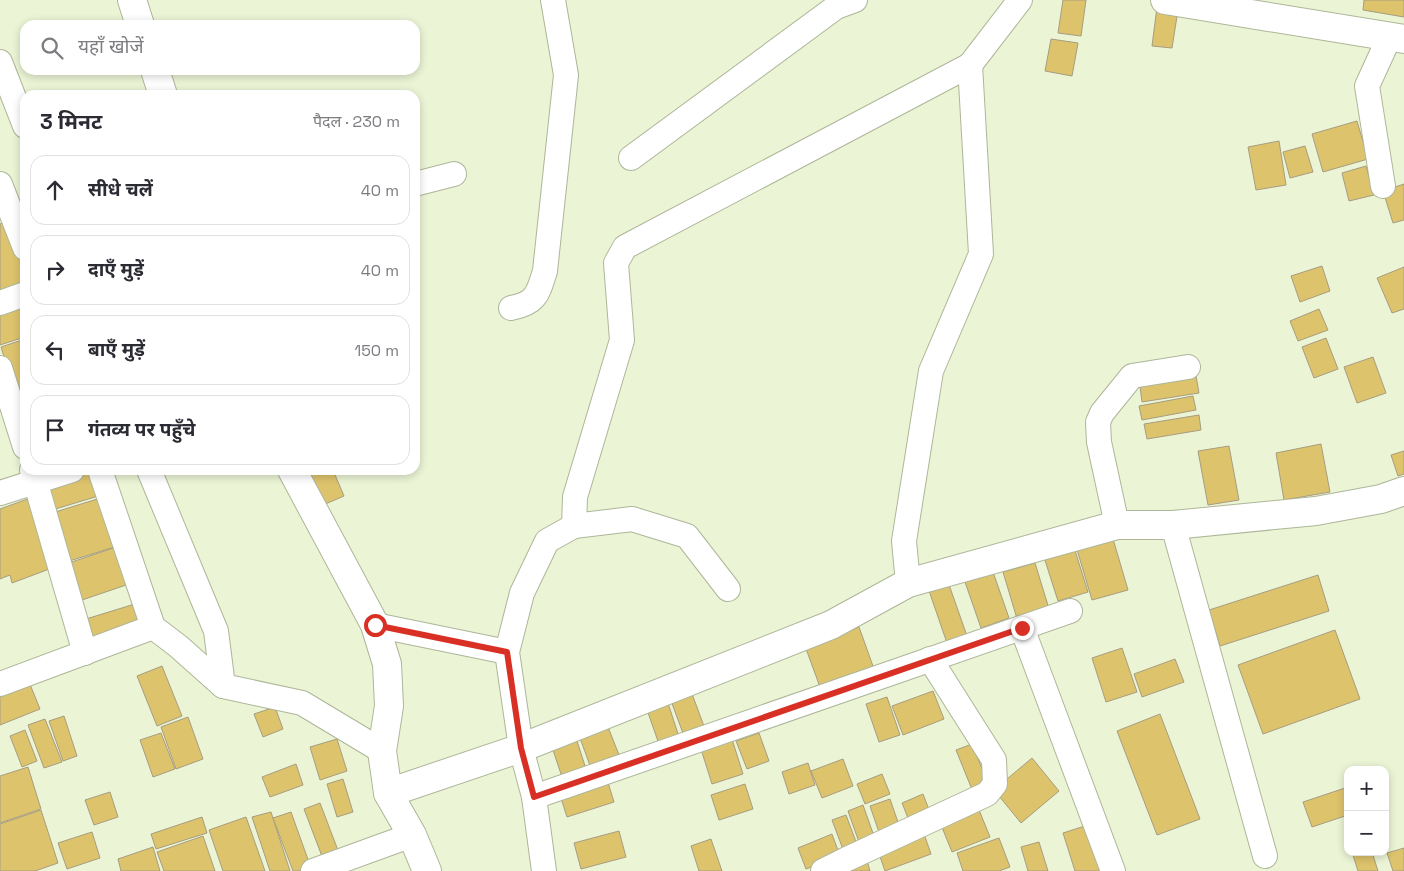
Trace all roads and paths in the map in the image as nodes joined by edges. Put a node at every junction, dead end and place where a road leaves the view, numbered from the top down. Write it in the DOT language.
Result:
graph roads {
  1 [pos="132,0"];
  2 [pos="554,0"];
  3 [pos="855,0"];
  4 [pos="1020,0"];
  5 [pos="1165,0"];
  6 [pos="138,20"];
  7 [pos="1397,38"];
  8 [pos="0,62"];
  9 [pos="970,65"];
  10 [pos="157,75"];
  11 [pos="161,90"];
  12 [pos="20,113"];
  13 [pos="631,158"];
  14 [pos="454,174"];
  15 [pos="420,183"];
  16 [pos="0,184"];
  17 [pos="1383,186"];
  18 [pos="20,235"];
  19 [pos="20,296"];
  20 [pos="0,303"];
  21 [pos="511,308"];
  22 [pos="1188,367"];
  23 [pos="0,368"];
  24 [pos="20,431"];
  25 [pos="102,475"];
  26 [pos="152,475"];
  27 [pos="295,475"];
  28 [pos="34,476"];
  29 [pos="1404,491"];
  30 [pos="0,493"];
  31 [pos="1117,525"];
  32 [pos="1173,525"];
  33 [pos="574,526"];
  34 [pos="908,583"];
  35 [pos="728,589"];
  36 [pos="1070,611"];
  37 [pos="375,625"];
  38 [pos="152,628"];
  39 [pos="1022,628"];
  40 [pos="507,652"];
  41 [pos="85,653"];
  42 [pos="930,660"];
  43 [pos="0,684"];
  44 [pos="223,686"];
  45 [pos="521,748"];
  46 [pos="382,751"];
  47 [pos="388,793"];
  48 [pos="534,797"];
  49 [pos="412,835"];
  50 [pos="1265,856"];
  51 [pos="313,871"];
  52 [pos="427,871"];
  53 [pos="544,871"];
  54 [pos="823,871"];
  55 [pos="1114,871"];
  1 -- 6 [label="street"];
  2 -- 21 [label="street"];
  3 -- 13 [label="street"];
  4 -- 9 [label="street"];
  5 -- 7 [label="street"];
  7 -- 17 [label="street"];
  8 -- 12 [label="street"];
  9 -- 33 [label="street"];
  9 -- 34 [label="street"];
  10 -- 11 [label="street"];
  14 -- 15 [label="street"];
  16 -- 18 [label="street"];
  19 -- 20 [label="street"];
  22 -- 31 [label="street"];
  23 -- 24 [label="street"];
  25 -- 38 [label="street"];
  26 -- 44 [label="street"];
  27 -- 37 [label="street"];
  28 -- 30 [label="street"];
  28 -- 41 [label="street"];
  29 -- 32 [label="street"];
  31 -- 32 [label="street"];
  31 -- 34 [label="street"];
  32 -- 50 [label="street"];
  33 -- 35 [label="street"];
  33 -- 40 [label="street"];
  34 -- 45 [label="street"];
  36 -- 39 [label="street"];
  37 -- 40 [label="street"];
  37 -- 46 [label="street"];
  38 -- 41 [label="street"];
  38 -- 44 [label="street"];
  39 -- 42 [label="street"];
  39 -- 55 [label="street"];
  40 -- 45 [label="street"];
  41 -- 43 [label="street"];
  42 -- 48 [label="street"];
  42 -- 54 [label="street"];
  44 -- 46 [label="street"];
  45 -- 47 [label="street"];
  45 -- 48 [label="street"];
  46 -- 47 [label="street"];
  47 -- 49 [label="street"];
  48 -- 53 [label="street"];
  49 -- 51 [label="street"];
  49 -- 52 [label="street"];
}
